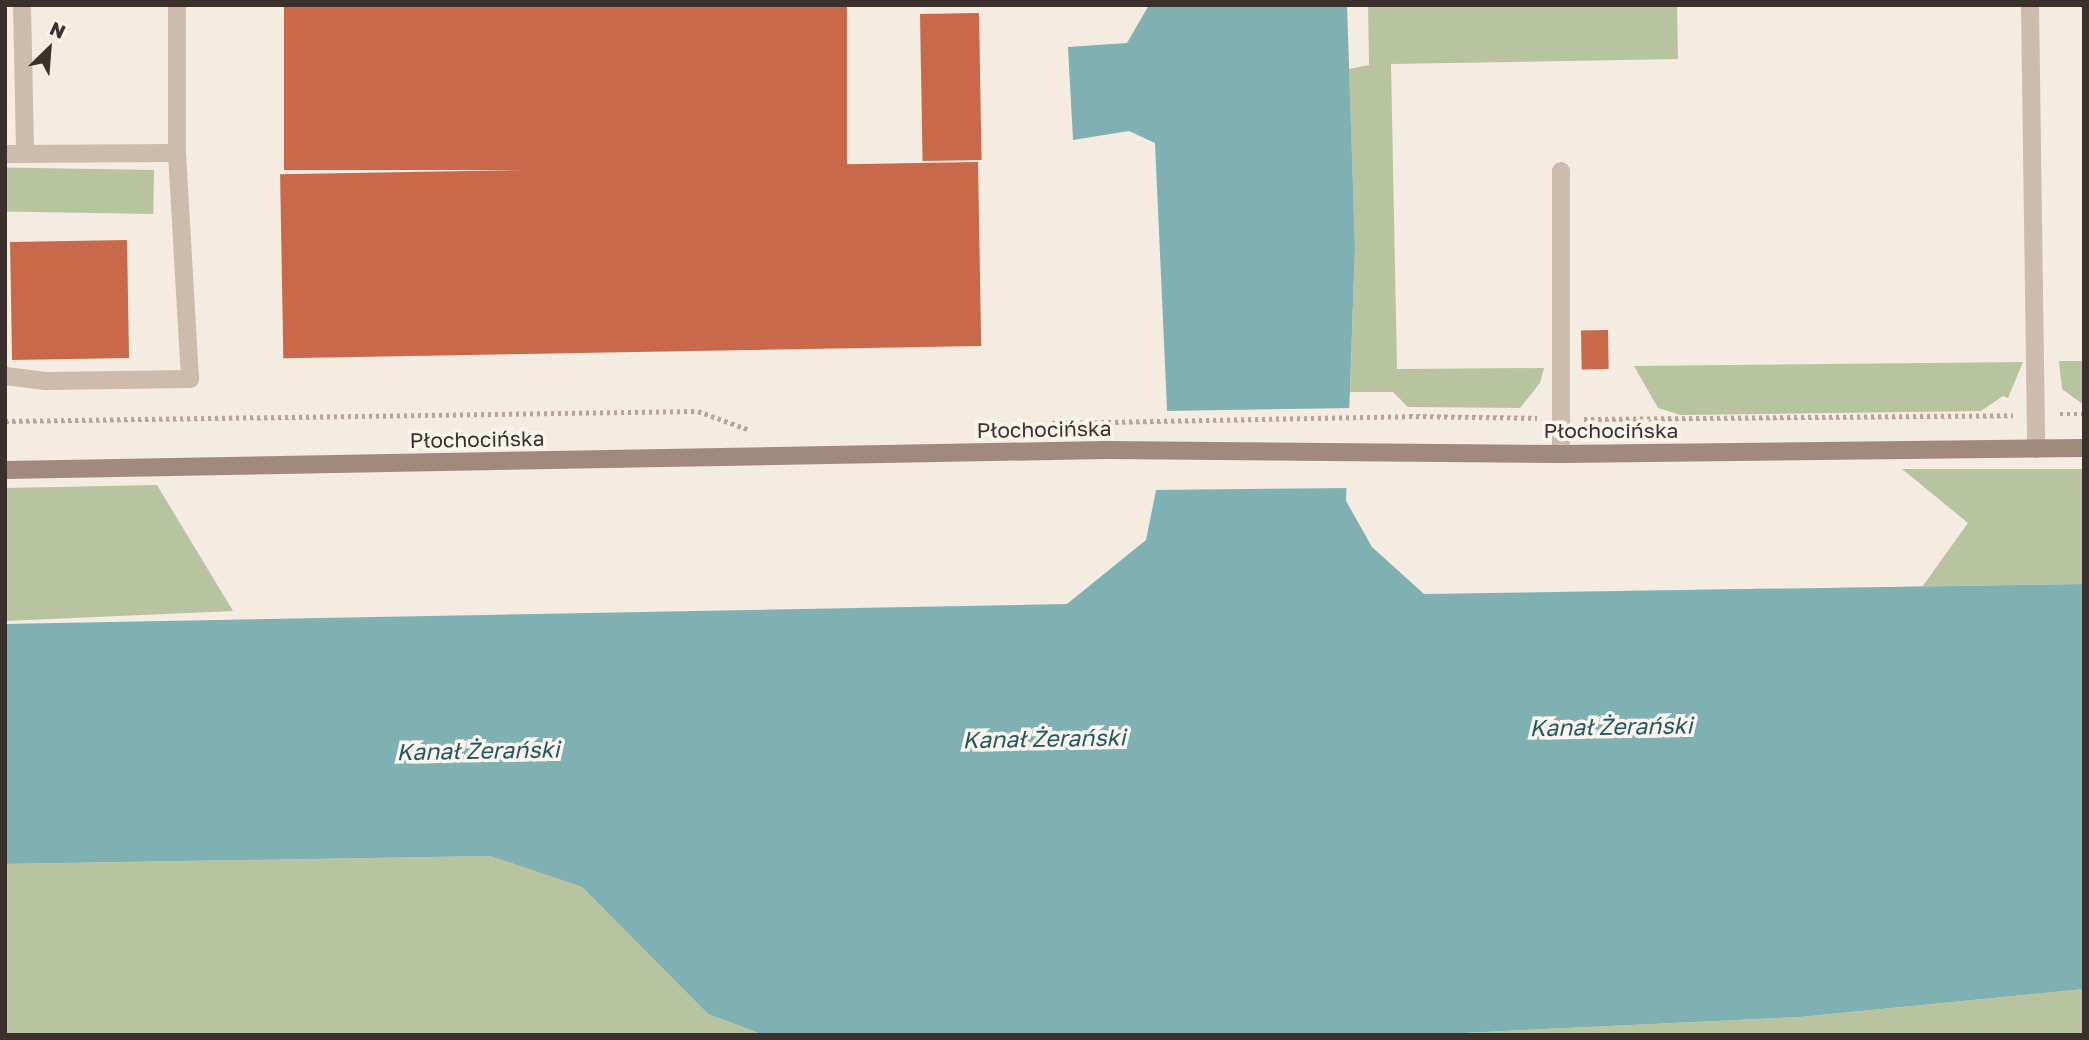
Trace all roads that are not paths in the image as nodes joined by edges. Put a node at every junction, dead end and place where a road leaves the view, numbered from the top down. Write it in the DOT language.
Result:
graph roads {
  1 [pos="22,5"];
  2 [pos="177,5"];
  3 [pos="2030,5"];
  4 [pos="25,153"];
  5 [pos="177,153"];
  6 [pos="5,154"];
  7 [pos="1561,171"];
  8 [pos="5,376"];
  9 [pos="2084,447"];
  10 [pos="2036,449"];
  11 [pos="1561,454"];
  12 [pos="5,470"];
  1 -- 4 [label="lane"];
  2 -- 5 [label="lane"];
  3 -- 10 [label="lane"];
  4 -- 5 [label="lane"];
  4 -- 6 [label="lane"];
  5 -- 8 [label="lane"];
  7 -- 11 [label="lane"];
  9 -- 10 [label="main road, Płochocińska"];
  10 -- 11 [label="main road, Płochocińska"];
  11 -- 12 [label="main road, Płochocińska"];
}
